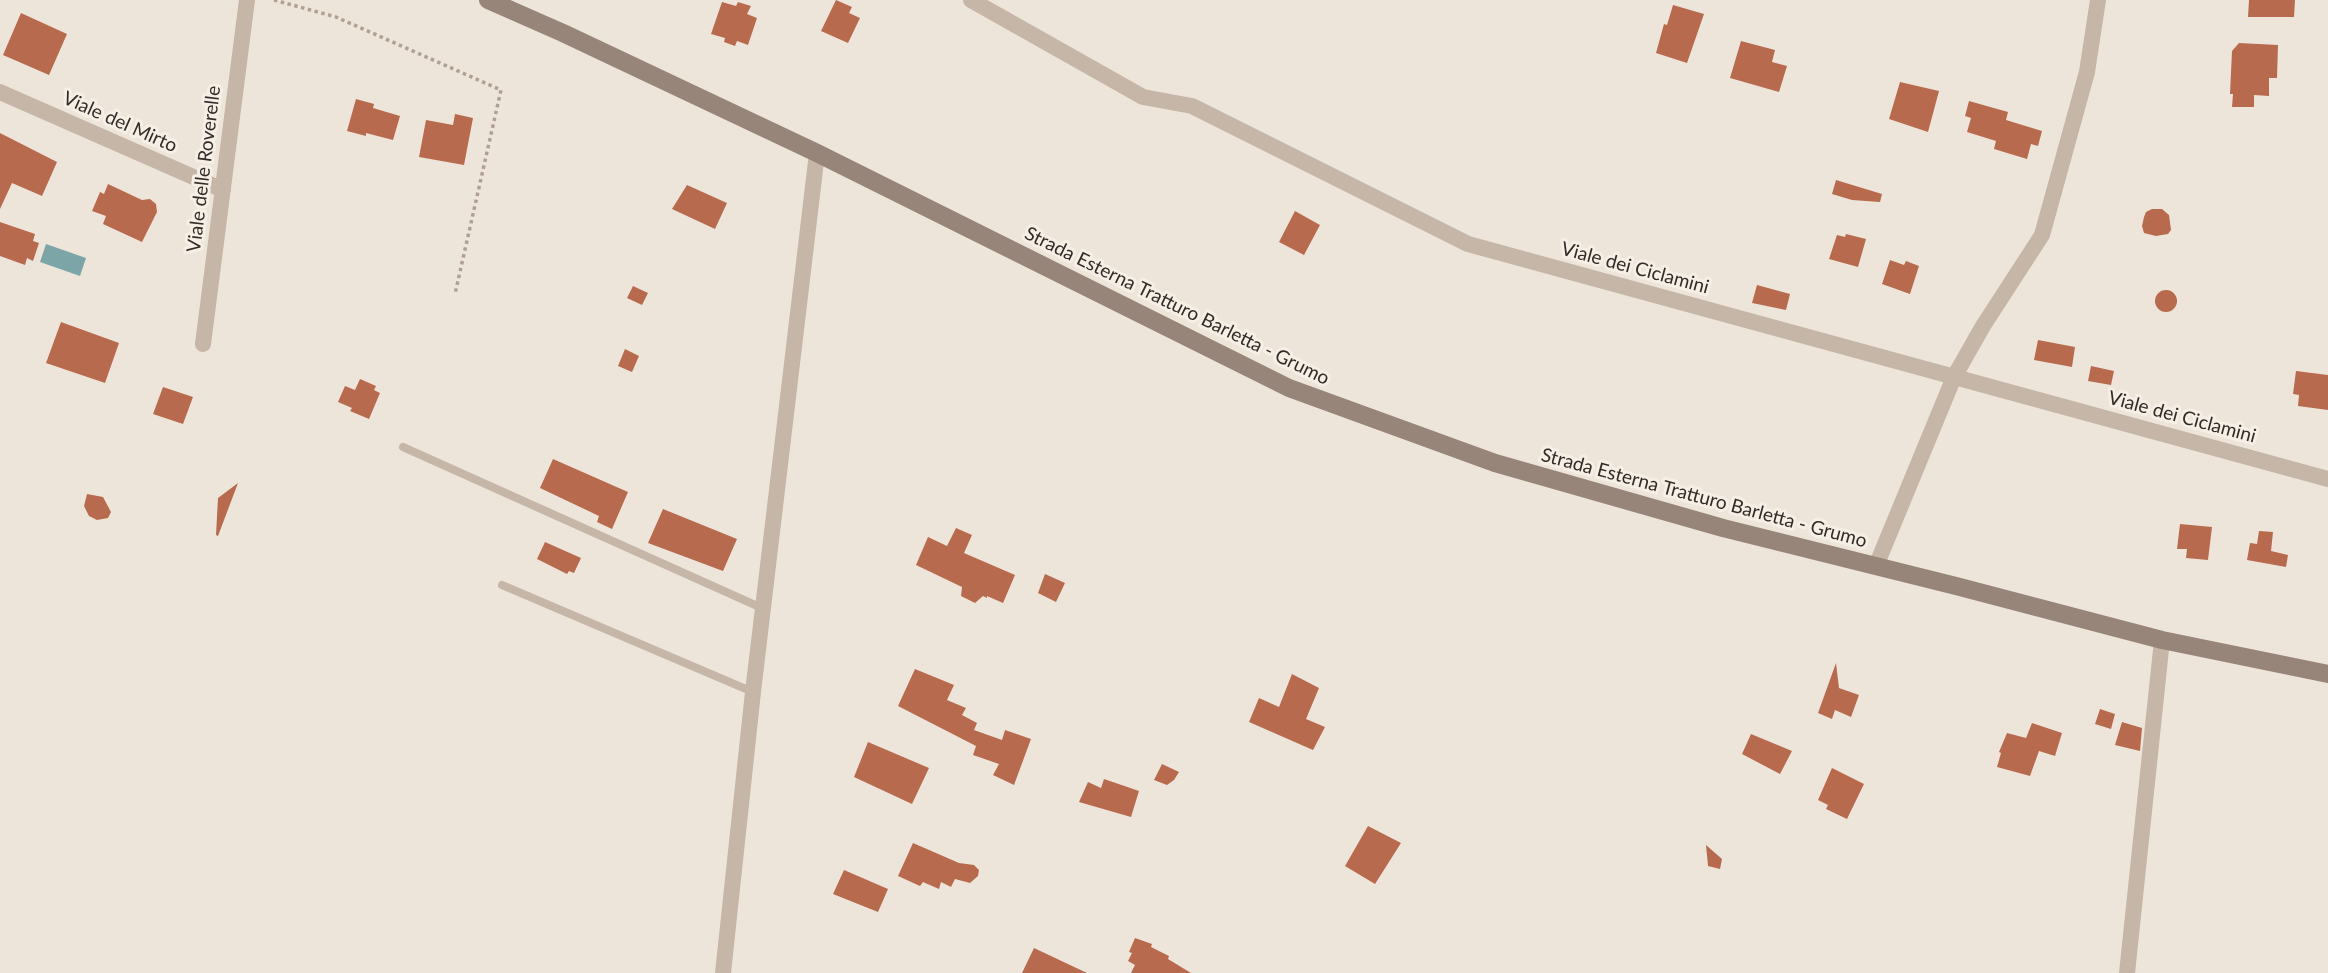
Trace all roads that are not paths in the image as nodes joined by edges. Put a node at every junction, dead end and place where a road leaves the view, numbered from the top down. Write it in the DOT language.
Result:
graph roads {
  1 [pos="247,0"];
  2 [pos="488,0"];
  3 [pos="971,0"];
  4 [pos="2098,0"];
  5 [pos="0,92"];
  6 [pos="817,153"];
  7 [pos="223,190"];
  8 [pos="204,344"];
  9 [pos="1954,377"];
  10 [pos="403,447"];
  11 [pos="2328,479"];
  12 [pos="1876,566"];
  13 [pos="502,585"];
  14 [pos="764,609"];
  15 [pos="2162,640"];
  16 [pos="2328,674"];
  17 [pos="753,692"];
  18 [pos="723,973"];
  19 [pos="2126,973"];
  1 -- 7 [label="street, Viale delle Roverelle"];
  2 -- 6 [label="street, Strada Esterna Tratturo Barletta - Grumo"];
  3 -- 9 [label="street, Viale dei Ciclamini"];
  4 -- 9 [label="street"];
  5 -- 7 [label="street, Viale del Mirto"];
  6 -- 12 [label="street, Strada Esterna Tratturo Barletta - Grumo"];
  6 -- 14 [label="street"];
  7 -- 8 [label="street, Viale delle Roverelle"];
  9 -- 11 [label="street, Viale dei Ciclamini"];
  9 -- 12 [label="street"];
  10 -- 14 [label="lane"];
  12 -- 15 [label="street, Strada Esterna Tratturo Barletta - Grumo"];
  13 -- 17 [label="lane"];
  14 -- 17 [label="street"];
  15 -- 16 [label="street, Strada Esterna Tratturo Barletta - Grumo"];
  15 -- 19 [label="street"];
  17 -- 18 [label="street"];
}
